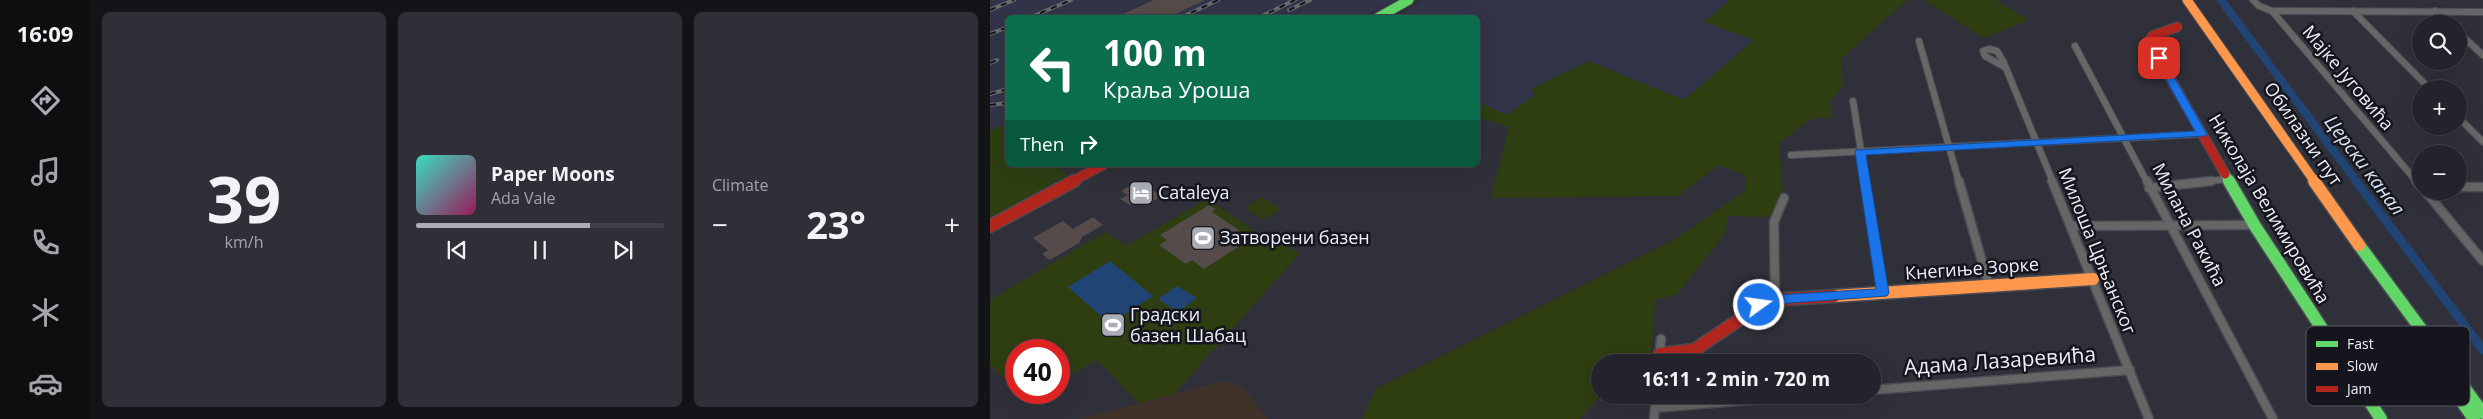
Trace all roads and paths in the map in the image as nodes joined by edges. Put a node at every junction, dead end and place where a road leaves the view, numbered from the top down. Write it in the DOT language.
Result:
graph roads {
  1 [pos="1409,0"];
  2 [pos="2187,0"];
  3 [pos="2253,0"];
  4 [pos="2272,11"];
  5 [pos="2353,11"];
  6 [pos="2435,11"];
  7 [pos="2483,12"];
  8 [pos="1382,15"];
  9 [pos="2439,15"];
  10 [pos="2176,27"];
  11 [pos="2467,40"];
  12 [pos="1919,41"];
  13 [pos="2075,46"];
  14 [pos="2483,55"];
  15 [pos="2006,68"];
  16 [pos="2421,80"];
  17 [pos="1853,101"];
  18 [pos="2467,126"];
  19 [pos="2202,134"];
  20 [pos="2125,138"];
  21 [pos="2483,142"];
  22 [pos="2037,143"];
  23 [pos="1950,148"];
  24 [pos="1860,152"];
  25 [pos="1792,155"];
  26 [pos="1099,167"];
  27 [pos="2412,176"];
  28 [pos="2228,179"];
  29 [pos="2467,187"];
  30 [pos="2483,187"];
  31 [pos="2149,188"];
  32 [pos="1784,198"];
  33 [pos="2432,200"];
  34 [pos="2170,225"];
  35 [pos="2254,225"];
  36 [pos="990,226"];
  37 [pos="2071,226"];
  38 [pos="2483,261"];
  39 [pos="2093,279"];
  40 [pos="1989,286"];
  41 [pos="2390,288"];
  42 [pos="1883,293"];
  43 [pos="1775,300"];
  44 [pos="2320,326"];
  45 [pos="2415,326"];
  46 [pos="2418,326"];
  47 [pos="1661,339"];
  48 [pos="1660,354"];
  49 [pos="1677,354"];
  50 [pos="2130,370"];
  51 [pos="1881,389"];
  52 [pos="2470,396"];
  53 [pos="1655,404"];
  54 [pos="1702,404"];
  55 [pos="2372,406"];
  56 [pos="2465,406"];
  57 [pos="2469,406"];
  58 [pos="1655,408"];
  59 [pos="2483,413"];
  60 [pos="1654,419"];
  61 [pos="2149,419"];
  62 [pos="2273,419"];
  63 [pos="2381,419"];
  64 [pos="2474,419"];
  65 [pos="2478,419"];
  1 -- 8 [label="street"];
  2 -- 41 [label="street, Обилазни пут"];
  3 -- 4 [label="street"];
  4 -- 5 [label="street"];
  4 -- 27 [label="street, Мајке Југовића"];
  5 -- 6 [label="street"];
  5 -- 16 [label="street"];
  6 -- 7 [label="street"];
  6 -- 9 [label="street"];
  10 -- 19 [label="street, Николаја Велимировића"];
  11 -- 14 [label="street"];
  12 -- 23 [label="street"];
  13 -- 20 [label="street, Милана Ракића"];
  15 -- 22 [label="street, Милоша Црњанског"];
  17 -- 24 [label="street"];
  18 -- 21 [label="street"];
  19 -- 20 [label="street"];
  19 -- 28 [label="street, Николаја Велимировића"];
  20 -- 22 [label="street"];
  20 -- 31 [label="street, Милана Ракића"];
  22 -- 23 [label="street"];
  22 -- 37 [label="street, Милоша Црњанског"];
  23 -- 24 [label="street"];
  23 -- 40 [label="street"];
  24 -- 25 [label="street"];
  24 -- 42 [label="street"];
  26 -- 36 [label="street"];
  28 -- 31 [label="street"];
  28 -- 35 [label="street, Николаја Велимировића"];
  29 -- 30 [label="street"];
  31 -- 34 [label="street, Милана Ракића"];
  32 -- 43 [label="street"];
  33 -- 38 [label="street"];
  34 -- 35 [label="street"];
  34 -- 37 [label="street"];
  34 -- 62 [label="street, Милана Ракића"];
  35 -- 44 [label="street, Николаја Велимировића"];
  37 -- 39 [label="street, Милоша Црњанског"];
  39 -- 40 [label="street, Кнегиње Зорке"];
  39 -- 50 [label="street, Милоша Црњанског"];
  40 -- 42 [label="street, Кнегиње Зорке"];
  41 -- 45 [label="street, Обилазни пут"];
  41 -- 46 [label="street, Обилазни пут"];
  42 -- 43 [label="street, Кнегиње Зорке"];
  43 -- 49 [label="street, Кнегиње Зорке"];
  47 -- 48 [label="street"];
  50 -- 51 [label="street, Адама Лазаревића"];
  50 -- 61 [label="street, Милоша Црњанског"];
  52 -- 59 [label="street, Обилазни пут"];
  53 -- 58 [label="street"];
  54 -- 58 [label="street"];
  55 -- 63 [label="street, Николаја Велимировића"];
  56 -- 64 [label="street"];
  57 -- 65 [label="street, Обилазни пут"];
  58 -- 60 [label="street"];
}
